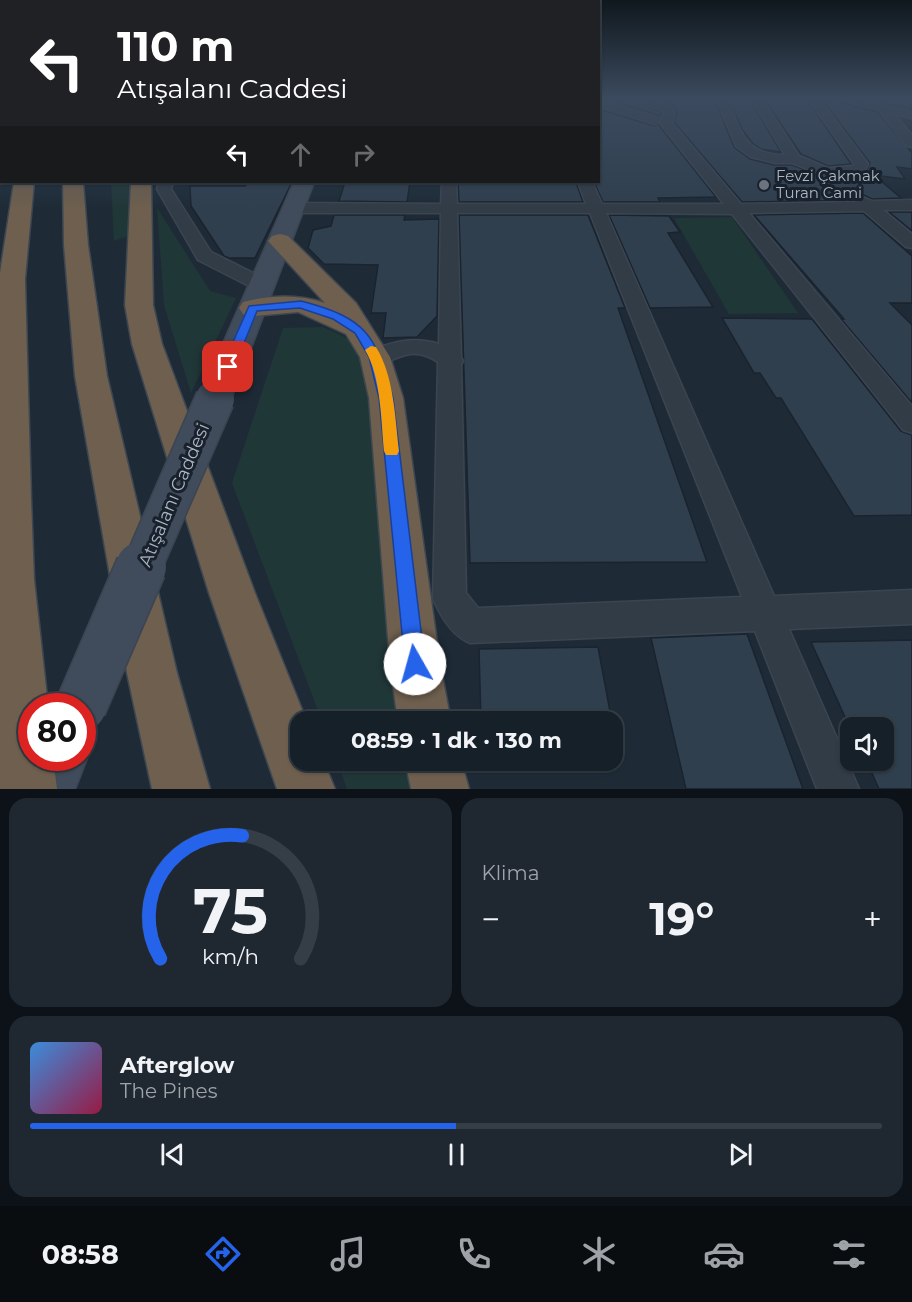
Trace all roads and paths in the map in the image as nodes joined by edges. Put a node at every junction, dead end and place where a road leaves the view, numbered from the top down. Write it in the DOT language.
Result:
graph roads {
  1 [pos="676,135"];
  2 [pos="737,135"];
  3 [pos="779,135"];
  4 [pos="840,135"];
  5 [pos="794,159"];
  6 [pos="826,172"];
  7 [pos="24,183"];
  8 [pos="73,183"];
  9 [pos="141,183"];
  10 [pos="166,183"];
  11 [pos="304,183"];
  12 [pos="585,183"];
  13 [pos="450,196"];
  14 [pos="912,205"];
  15 [pos="867,206"];
  16 [pos="293,208"];
  17 [pos="597,209"];
  18 [pos="738,209"];
  19 [pos="280,241"];
  20 [pos="912,243"];
  21 [pos="257,297"];
  22 [pos="367,343"];
  23 [pos="452,361"];
  24 [pos="912,423"];
  25 [pos="0,443"];
  26 [pos="11,499"];
  27 [pos="912,607"];
  28 [pos="765,613"];
  29 [pos="87,693"];
  30 [pos="423,711"];
  31 [pos="54,771"];
  32 [pos="436,771"];
  33 [pos="28,789"];
  34 [pos="46,789"];
  35 [pos="181,789"];
  36 [pos="306,789"];
  37 [pos="440,789"];
  38 [pos="838,789"];
  1 -- 18 [label="street"];
  2 -- 5 [label="street"];
  3 -- 5 [label="street"];
  4 -- 6 [label="street"];
  5 -- 6 [label="street"];
  6 -- 15 [label="street"];
  7 -- 26 [label="highway"];
  8 -- 35 [label="highway"];
  9 -- 36 [label="highway"];
  10 -- 21 [label="street"];
  11 -- 16 [label="main road, Atışalanı Caddesi"];
  12 -- 17 [label="street"];
  13 -- 16 [label="street"];
  13 -- 17 [label="street"];
  13 -- 23 [label="street"];
  14 -- 15 [label="street"];
  15 -- 18 [label="street"];
  15 -- 20 [label="street"];
  16 -- 19 [label="main road, Atışalanı Caddesi"];
  17 -- 18 [label="street"];
  17 -- 28 [label="street"];
  18 -- 24 [label="street"];
  19 -- 21 [label="main road, Atışalanı Caddesi"];
  19 -- 22 [label="highway"];
  21 -- 22 [label="highway"];
  21 -- 29 [label="main road, Atışalanı Caddesi, bridge"];
  22 -- 23 [label="street"];
  22 -- 30 [label="highway"];
  23 -- 28 [label="street"];
  25 -- 26 [label="highway"];
  26 -- 33 [label="highway"];
  27 -- 28 [label="street"];
  28 -- 38 [label="street"];
  31 -- 34 [label="main road"];
  32 -- 37 [label="highway"];
}
